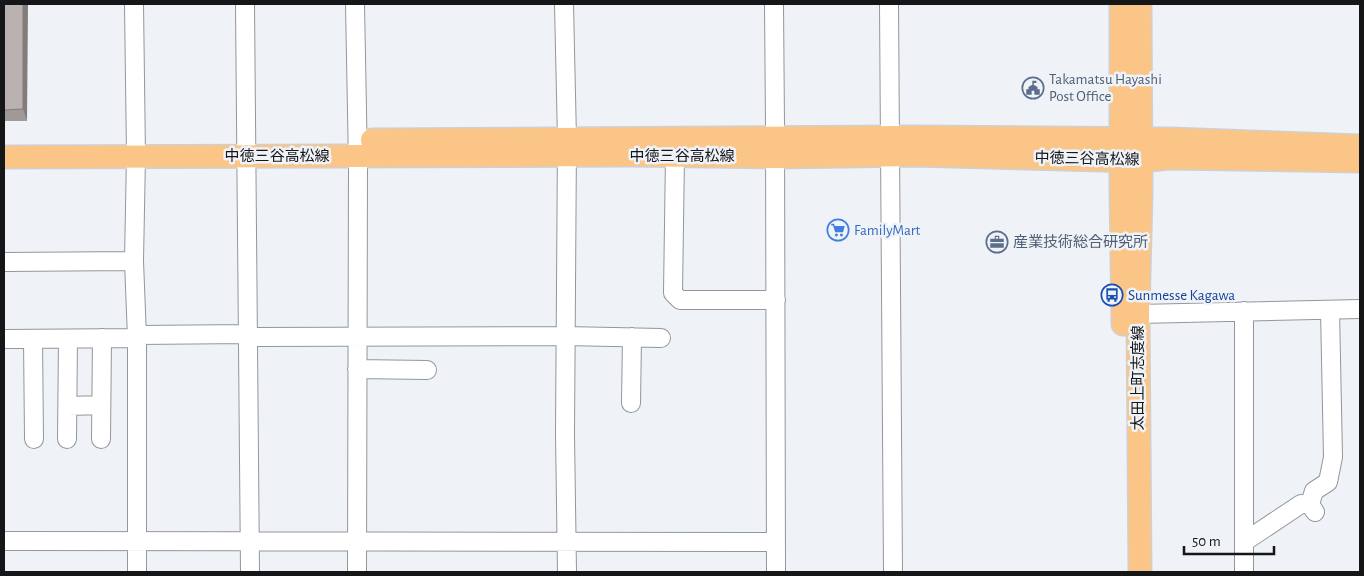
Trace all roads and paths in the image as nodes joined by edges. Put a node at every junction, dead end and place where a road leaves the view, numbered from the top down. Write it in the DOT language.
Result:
graph roads {
  1 [pos="134,4"];
  2 [pos="245,4"];
  3 [pos="355,4"];
  4 [pos="564,4"];
  5 [pos="774,4"];
  6 [pos="890,4"];
  7 [pos="1121,4"];
  8 [pos="1140,4"];
  9 [pos="4,142"];
  10 [pos="889,146"];
  11 [pos="1360,146"];
  12 [pos="775,147"];
  13 [pos="357,148"];
  14 [pos="567,148"];
  15 [pos="136,149"];
  16 [pos="246,149"];
  17 [pos="1131,149"];
  18 [pos="675,156"];
  19 [pos="4,157"];
  20 [pos="1360,161"];
  21 [pos="134,261"];
  22 [pos="4,262"];
  23 [pos="776,300"];
  24 [pos="1360,309"];
  25 [pos="1330,310"];
  26 [pos="1244,311"];
  27 [pos="1138,314"];
  28 [pos="248,336"];
  29 [pos="565,336"];
  30 [pos="137,337"];
  31 [pos="632,337"];
  32 [pos="68,338"];
  33 [pos="102,338"];
  34 [pos="357,338"];
  35 [pos="661,338"];
  36 [pos="4,339"];
  37 [pos="33,339"];
  38 [pos="357,369"];
  39 [pos="427,370"];
  40 [pos="631,403"];
  41 [pos="101,405"];
  42 [pos="68,406"];
  43 [pos="34,439"];
  44 [pos="68,439"];
  45 [pos="101,440"];
  46 [pos="4,541"];
  47 [pos="137,542"];
  48 [pos="250,542"];
  49 [pos="357,542"];
  50 [pos="567,542"];
  51 [pos="776,542"];
  52 [pos="1244,542"];
  53 [pos="137,572"];
  54 [pos="250,572"];
  55 [pos="357,572"];
  56 [pos="567,572"];
  57 [pos="776,572"];
  58 [pos="893,572"];
  59 [pos="1127,572"];
  60 [pos="1140,572"];
  61 [pos="1244,572"];
  1 -- 15 [label="street"];
  2 -- 16 [label="street"];
  3 -- 13 [label="street"];
  4 -- 14 [label="street"];
  5 -- 12 [label="street"];
  6 -- 10 [label="street"];
  7 -- 17 [label="main road, 太田上町志度線"];
  8 -- 17 [label="main road, 太田上町志度線"];
  9 -- 15 [label="main road, 中徳三谷高松線"];
  10 -- 12 [label="main road, 中徳三谷高松線"];
  10 -- 17 [label="main road, 中徳三谷高松線"];
  10 -- 58 [label="street"];
  11 -- 17 [label="main road, 中徳三谷高松線"];
  12 -- 14 [label="main road, 中徳三谷高松線"];
  12 -- 18 [label="main road, 中徳三谷高松線"];
  12 -- 23 [label="street"];
  13 -- 14 [label="main road, 中徳三谷高松線"];
  13 -- 16 [label="main road, 中徳三谷高松線"];
  13 -- 34 [label="street"];
  14 -- 18 [label="main road, 中徳三谷高松線"];
  14 -- 29 [label="street"];
  15 -- 16 [label="main road, 中徳三谷高松線"];
  15 -- 19 [label="main road, 中徳三谷高松線"];
  15 -- 21 [label="street"];
  16 -- 28 [label="street"];
  17 -- 20 [label="main road, 中徳三谷高松線"];
  17 -- 27 [label="main road, 太田上町志度線"];
  17 -- 59 [label="main road, 太田上町志度線"];
  18 -- 23 [label="street"];
  21 -- 22 [label="street"];
  21 -- 30 [label="street"];
  23 -- 51 [label="street"];
  24 -- 25 [label="street"];
  25 -- 26 [label="street"];
  25 -- 52 [label="street"];
  26 -- 27 [label="street"];
  26 -- 52 [label="street"];
  27 -- 60 [label="main road, 太田上町志度線"];
  28 -- 30 [label="street"];
  28 -- 34 [label="street"];
  28 -- 48 [label="street"];
  29 -- 31 [label="street"];
  29 -- 34 [label="street"];
  29 -- 50 [label="street"];
  30 -- 33 [label="street"];
  30 -- 47 [label="street"];
  31 -- 35 [label="street"];
  31 -- 40 [label="street"];
  32 -- 33 [label="street"];
  32 -- 37 [label="street"];
  32 -- 42 [label="street"];
  33 -- 41 [label="street"];
  34 -- 38 [label="street"];
  36 -- 37 [label="street"];
  37 -- 43 [label="street"];
  38 -- 39 [label="street"];
  38 -- 49 [label="street"];
  41 -- 42 [label="street"];
  41 -- 45 [label="street"];
  42 -- 44 [label="street"];
  46 -- 47 [label="street"];
  47 -- 48 [label="street"];
  47 -- 53 [label="street"];
  48 -- 49 [label="street"];
  48 -- 54 [label="street"];
  49 -- 50 [label="street"];
  49 -- 55 [label="street"];
  50 -- 51 [label="street"];
  50 -- 56 [label="street"];
  51 -- 57 [label="street"];
  52 -- 61 [label="street"];
}
